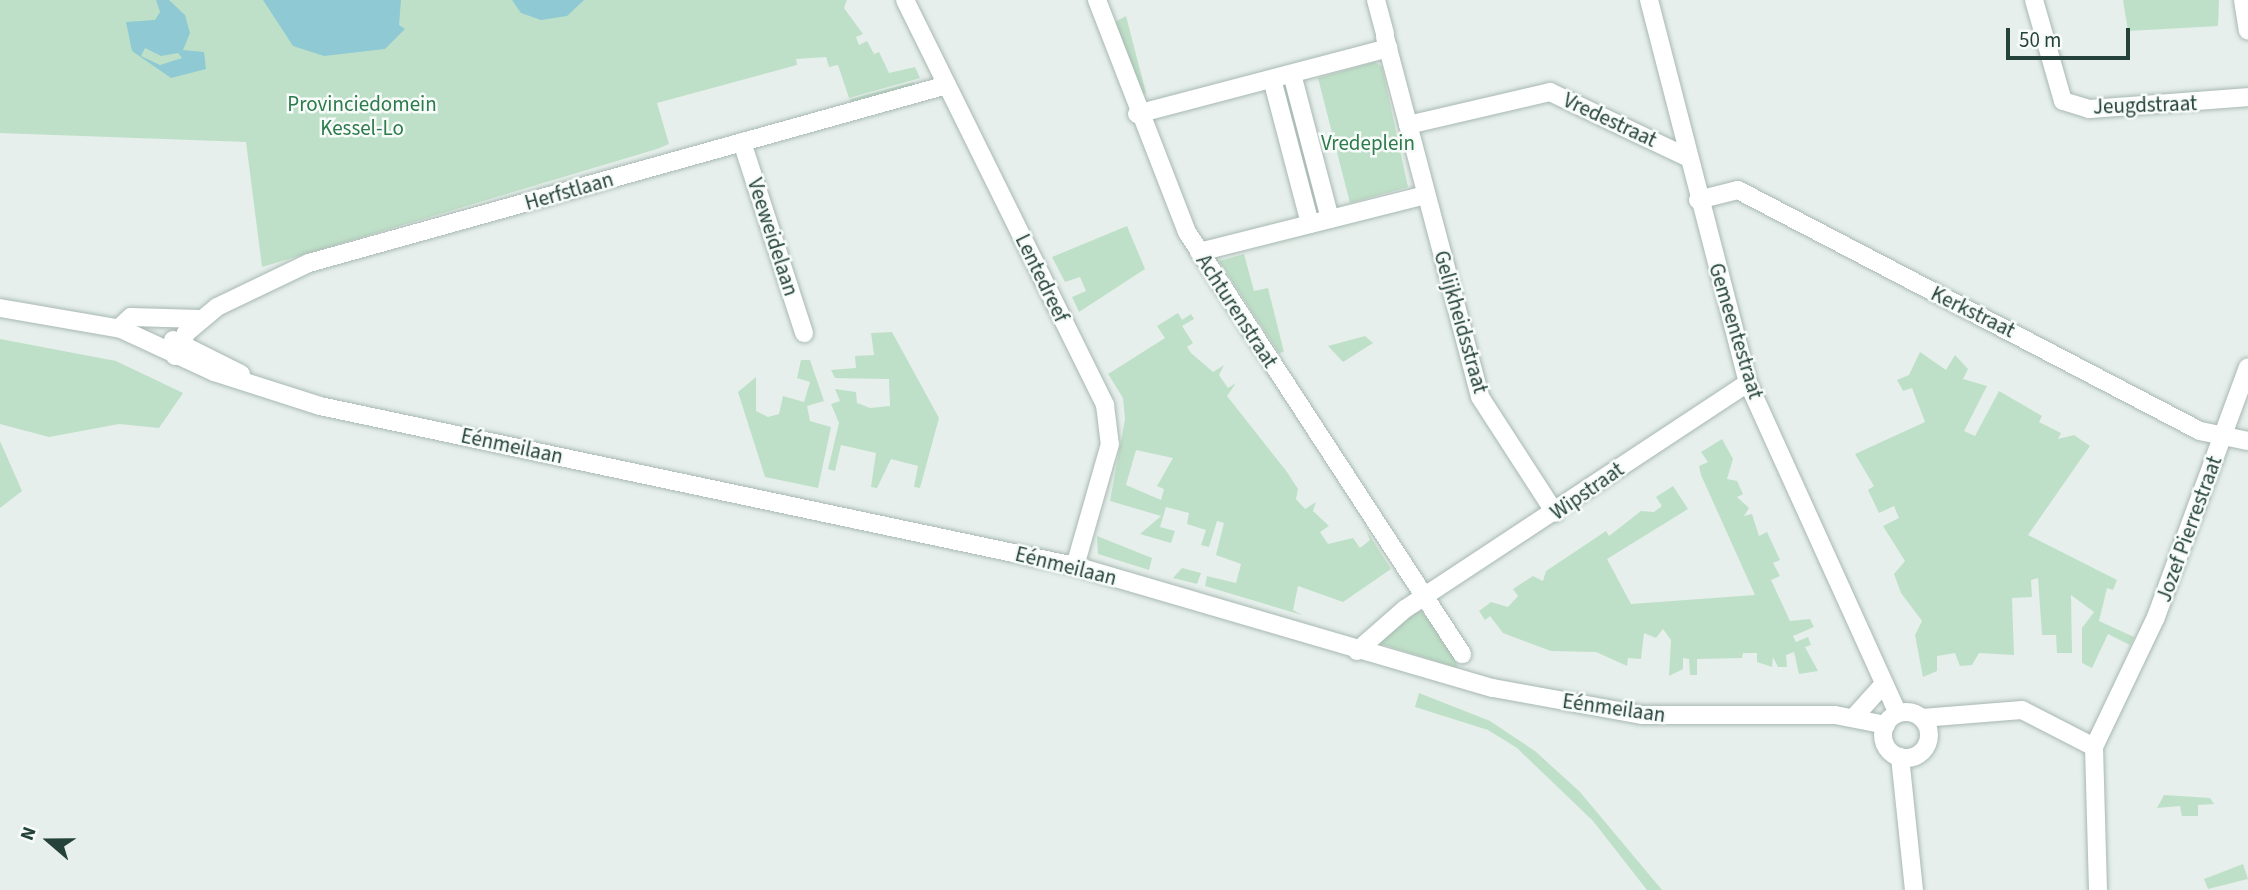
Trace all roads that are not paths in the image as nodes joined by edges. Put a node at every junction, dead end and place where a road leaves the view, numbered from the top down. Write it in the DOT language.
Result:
graph roads {
  1 [pos="905,0"];
  2 [pos="1097,0"];
  3 [pos="1376,0"];
  4 [pos="1649,0"];
  5 [pos="2034,0"];
  6 [pos="2243,0"];
  7 [pos="2248,31"];
  8 [pos="1386,39"];
  9 [pos="1293,74"];
  10 [pos="1272,79"];
  11 [pos="947,85"];
  12 [pos="2248,97"];
  13 [pos="1137,114"];
  14 [pos="1408,125"];
  15 [pos="742,142"];
  16 [pos="1688,157"];
  17 [pos="1426,195"];
  18 [pos="1698,200"];
  19 [pos="1330,219"];
  20 [pos="1310,224"];
  21 [pos="1199,252"];
  22 [pos="0,308"];
  23 [pos="200,319"];
  24 [pos="119,328"];
  25 [pos="804,333"];
  26 [pos="178,349"];
  27 [pos="2248,367"];
  28 [pos="1748,383"];
  29 [pos="2222,438"];
  30 [pos="2248,441"];
  31 [pos="1555,513"];
  32 [pos="1075,566"];
  33 [pos="1424,598"];
  34 [pos="1357,650"];
  35 [pos="1462,654"];
  36 [pos="1883,685"];
  37 [pos="1855,716"];
  38 [pos="1922,718"];
  39 [pos="1892,719"];
  40 [pos="2094,747"];
  41 [pos="1907,757"];
  42 [pos="1914,890"];
  43 [pos="2098,890"];
  1 -- 11 [label="street, Lentedreef"];
  2 -- 13 [label="street, Achturenstraat"];
  3 -- 8 [label="street"];
  4 -- 16 [label="street, Gemeentestraat"];
  5 -- 12 [label="street, Jeugdstraat"];
  6 -- 7 [label="street"];
  8 -- 9 [label="street"];
  8 -- 14 [label="street"];
  9 -- 10 [label="street"];
  9 -- 19 [label="street"];
  10 -- 13 [label="street"];
  10 -- 20 [label="street"];
  11 -- 15 [label="street, Herfstlaan"];
  11 -- 32 [label="street, Lentedreef"];
  13 -- 21 [label="street, Achturenstraat"];
  14 -- 16 [label="street, Vredestraat"];
  14 -- 17 [label="street"];
  15 -- 23 [label="street, Herfstlaan"];
  15 -- 25 [label="street, Veeweidelaan"];
  16 -- 18 [label="street, Gemeentestraat"];
  17 -- 19 [label="street"];
  17 -- 31 [label="street, Gelijkheidsstraat"];
  18 -- 28 [label="street, Gemeentestraat"];
  18 -- 29 [label="street, Kerkstraat"];
  19 -- 20 [label="street"];
  20 -- 21 [label="street"];
  21 -- 33 [label="street, Achturenstraat"];
  22 -- 24 [label="street, Eénmeilaan"];
  23 -- 24 [label="street, Herfstlaan"];
  23 -- 26 [label="street, Herfstlaan"];
  24 -- 26 [label="street, Eénmeilaan"];
  26 -- 32 [label="street, Eénmeilaan"];
  27 -- 29 [label="street, Jozef Pierrestraat"];
  28 -- 31 [label="street, Wipstraat"];
  28 -- 36 [label="street, Gemeentestraat"];
  29 -- 30 [label="street, Kerkstraat"];
  29 -- 40 [label="street, Jozef Pierrestraat"];
  31 -- 33 [label="street, Wipstraat"];
  32 -- 34 [label="street, Eénmeilaan"];
  33 -- 34 [label="street, Wipstraat"];
  33 -- 35 [label="street"];
  34 -- 37 [label="street, Eénmeilaan"];
  36 -- 37 [label="street"];
  36 -- 39 [label="street, Gemeentestraat"];
  37 -- 39 [label="street, Eénmeilaan"];
  38 -- 39 [label="street, Eénmeilaan"];
  38 -- 40 [label="street, Eénmeilaan"];
  38 -- 41 [label="street"];
  39 -- 41 [label="street, Gemeentestraat"];
  40 -- 43 [label="street"];
  41 -- 42 [label="street"];
}
